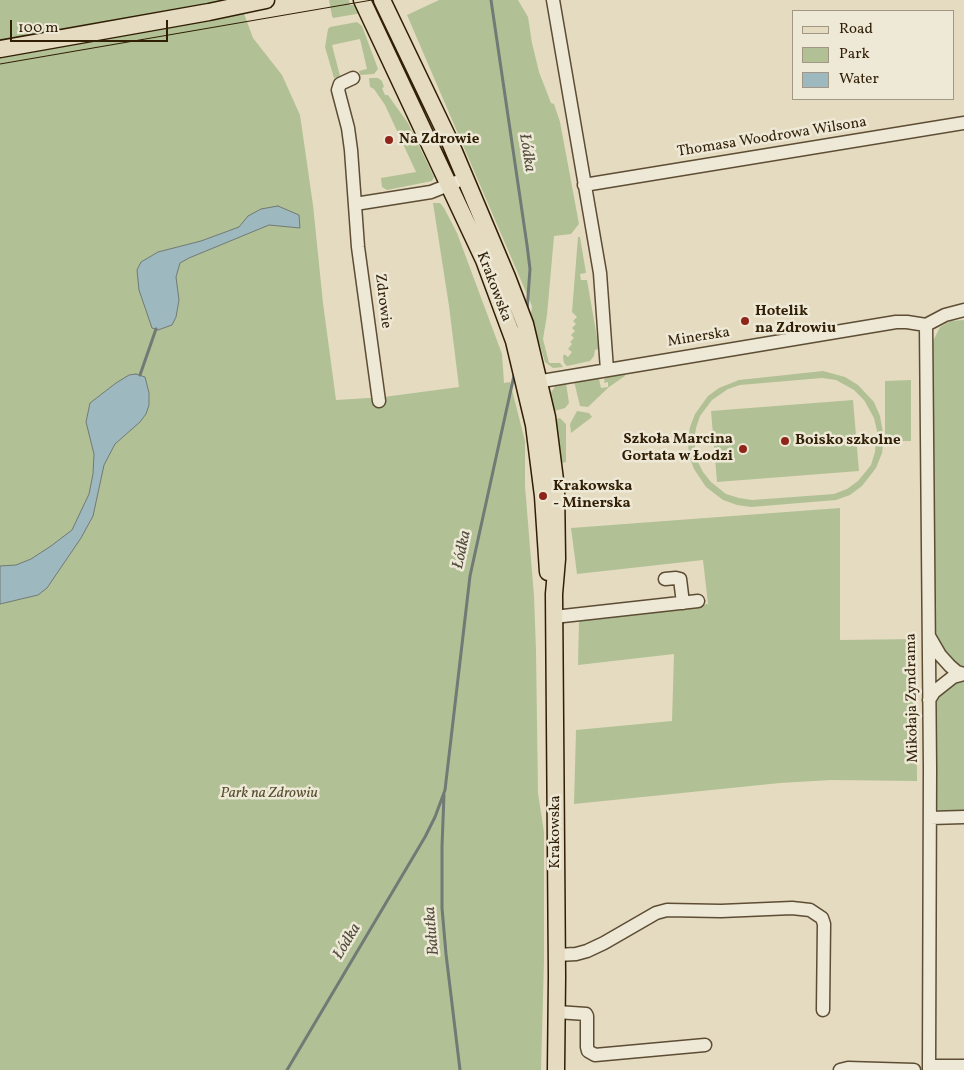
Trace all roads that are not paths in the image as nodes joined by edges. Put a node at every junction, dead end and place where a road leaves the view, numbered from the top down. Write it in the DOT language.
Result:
graph roads {
  1 [pos="362,0"];
  2 [pos="382,0"];
  3 [pos="553,0"];
  4 [pos="259,1"];
  5 [pos="0,49"];
  6 [pos="353,78"];
  7 [pos="964,123"];
  8 [pos="465,178"];
  9 [pos="449,185"];
  10 [pos="584,185"];
  11 [pos="355,204"];
  12 [pos="964,310"];
  13 [pos="926,325"];
  14 [pos="522,342"];
  15 [pos="607,370"];
  16 [pos="529,380"];
  17 [pos="379,401"];
  18 [pos="665,579"];
  19 [pos="698,601"];
  20 [pos="683,603"];
  21 [pos="554,617"];
  22 [pos="929,635"];
  23 [pos="964,674"];
  24 [pos="930,700"];
  25 [pos="964,817"];
  26 [pos="930,818"];
  27 [pos="557,955"];
  28 [pos="823,1010"];
  29 [pos="557,1012"];
  30 [pos="705,1045"];
  31 [pos="964,1066"];
  32 [pos="930,1068"];
  33 [pos="556,1070"];
  34 [pos="840,1070"];
  35 [pos="914,1070"];
  1 -- 9 [label="main road, Krakowska"];
  2 -- 8 [label="main road, Krakowska"];
  3 -- 10 [label="street"];
  4 -- 5 [label="main road"];
  6 -- 11 [label="street, Zdrowie"];
  7 -- 10 [label="street, Thomasa Woodrowa Wilsona"];
  8 -- 9 [label="street"];
  8 -- 14 [label="main road, Krakowska"];
  9 -- 11 [label="street"];
  9 -- 14 [label="main road, Krakowska"];
  10 -- 15 [label="street"];
  11 -- 17 [label="street, Zdrowie"];
  12 -- 13 [label="street"];
  13 -- 15 [label="street, Minerska"];
  13 -- 22 [label="street, Mikołaja Zyndrama"];
  14 -- 16 [label="main road, Krakowska"];
  15 -- 16 [label="street, Minerska"];
  16 -- 21 [label="main road, Krakowska"];
  18 -- 20 [label="street"];
  19 -- 20 [label="street"];
  20 -- 21 [label="street"];
  21 -- 27 [label="main road, Krakowska"];
  22 -- 23 [label="street"];
  22 -- 24 [label="street, Mikołaja Zyndrama"];
  23 -- 24 [label="street"];
  24 -- 26 [label="street, Mikołaja Zyndrama"];
  25 -- 26 [label="street"];
  26 -- 32 [label="street, Mikołaja Zyndrama"];
  27 -- 28 [label="street"];
  27 -- 29 [label="main road, Krakowska"];
  29 -- 30 [label="street"];
  29 -- 33 [label="main road, Krakowska"];
  31 -- 32 [label="street"];
  34 -- 35 [label="street"];
}
